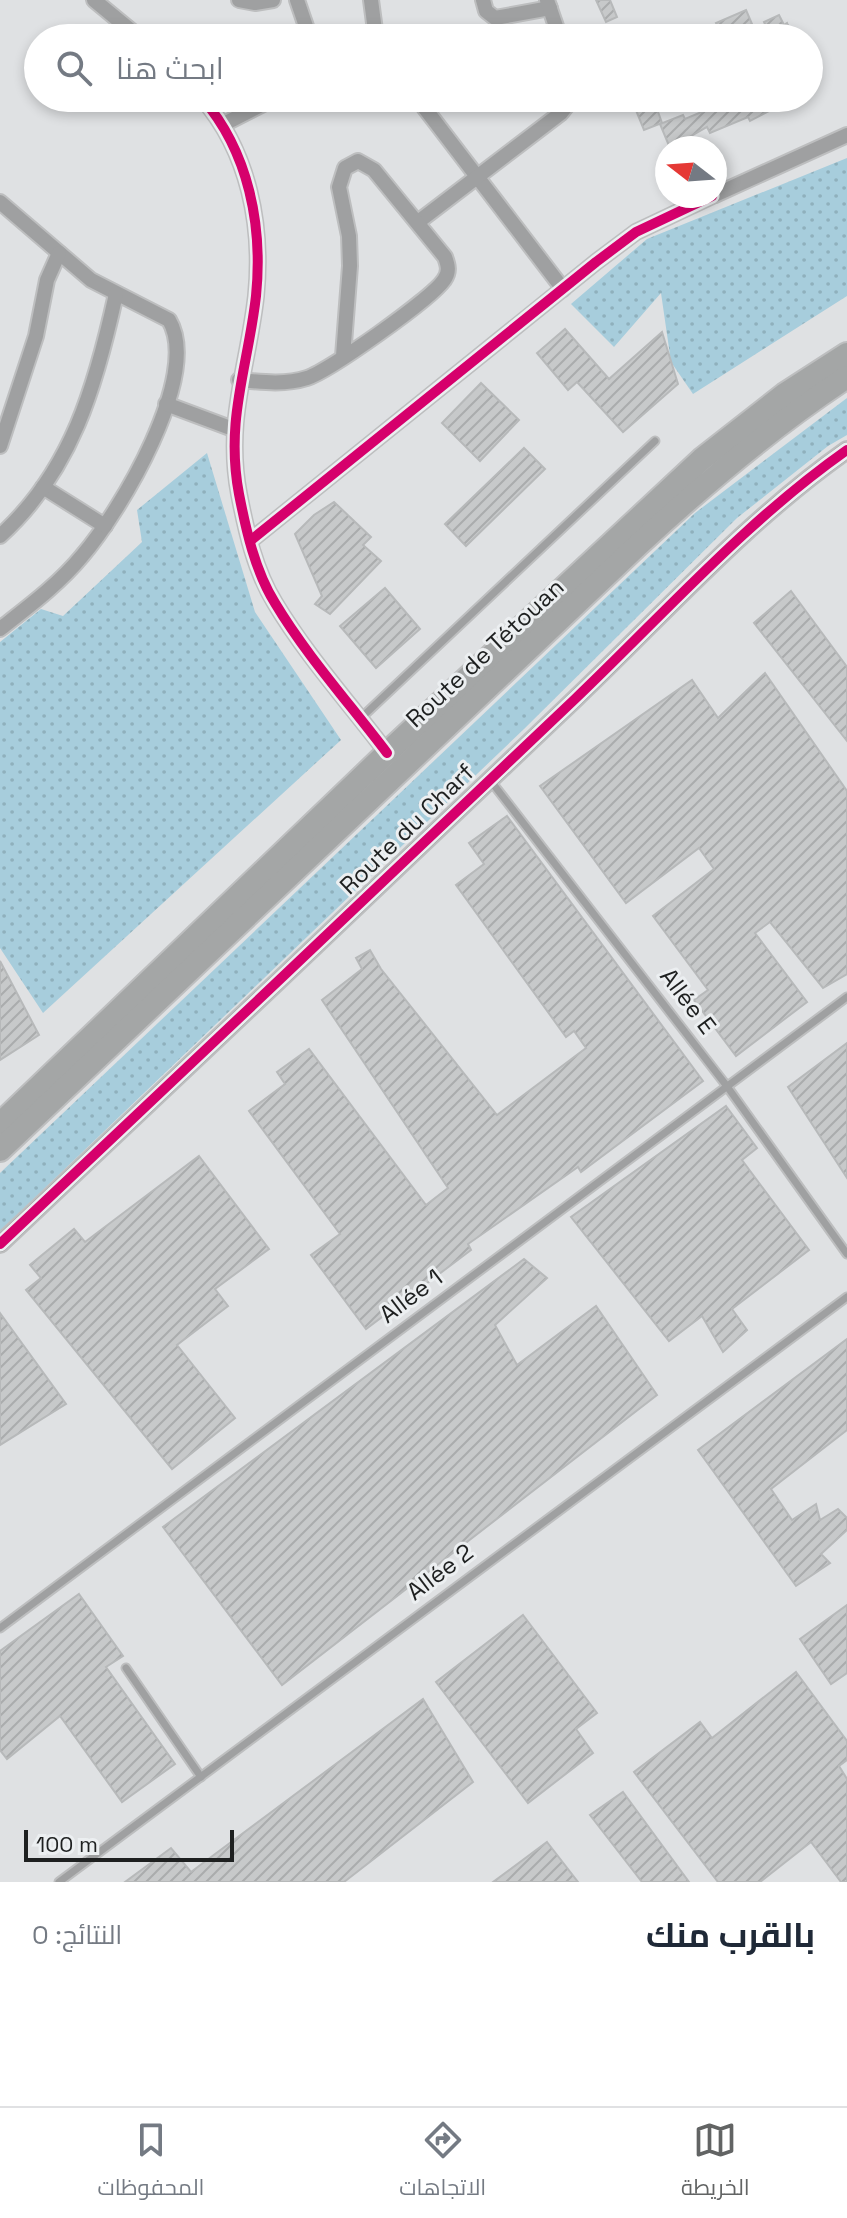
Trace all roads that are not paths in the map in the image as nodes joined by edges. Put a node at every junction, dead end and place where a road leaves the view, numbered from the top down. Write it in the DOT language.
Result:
graph roads {
  1 [pos="94,0"];
  2 [pos="239,0"];
  3 [pos="273,0"];
  4 [pos="297,0"];
  5 [pos="371,0"];
  6 [pos="483,0"];
  7 [pos="548,4"];
  8 [pos="123,24"];
  9 [pos="305,24"];
  10 [pos="374,24"];
  11 [pos="555,24"];
  12 [pos="214,112"];
  13 [pos="248,112"];
  14 [pos="428,112"];
  15 [pos="562,112"];
  16 [pos="224,124"];
  17 [pos="847,135"];
  18 [pos="478,174"];
  19 [pos="727,189"];
  20 [pos="0,202"];
  21 [pos="687,208"];
  22 [pos="418,222"];
  23 [pos="59,253"];
  24 [pos="563,289"];
  25 [pos="116,294"];
  26 [pos="847,354"];
  27 [pos="343,356"];
  28 [pos="847,377"];
  29 [pos="239,380"];
  30 [pos="166,404"];
  31 [pos="233,429"];
  32 [pos="655,441"];
  33 [pos="0,446"];
  34 [pos="847,450"];
  35 [pos="43,487"];
  36 [pos="105,526"];
  37 [pos="0,536"];
  38 [pos="250,541"];
  39 [pos="0,629"];
  40 [pos="361,718"];
  41 [pos="387,753"];
  42 [pos="488,778"];
  43 [pos="847,997"];
  44 [pos="726,1085"];
  45 [pos="3,1115"];
  46 [pos="0,1150"];
  47 [pos="0,1244"];
  48 [pos="847,1254"];
  49 [pos="847,1297"];
  50 [pos="0,1628"];
  51 [pos="126,1668"];
  52 [pos="201,1777"];
  53 [pos="59,1882"];
  1 -- 8 [label="street"];
  2 -- 3 [label="street"];
  4 -- 9 [label="street"];
  5 -- 10 [label="street"];
  6 -- 7 [label="street"];
  7 -- 11 [label="street"];
  12 -- 16 [label="street"];
  13 -- 16 [label="street"];
  14 -- 18 [label="street"];
  15 -- 18 [label="street"];
  16 -- 29 [label="street"];
  17 -- 19 [label="street"];
  18 -- 22 [label="street"];
  18 -- 24 [label="street"];
  20 -- 23 [label="street"];
  21 -- 24 [label="street"];
  22 -- 27 [label="street"];
  22 -- 27 [label="street"];
  23 -- 25 [label="street"];
  23 -- 33 [label="street"];
  24 -- 38 [label="street"];
  25 -- 30 [label="street"];
  25 -- 35 [label="street"];
  26 -- 41 [label="highway, Route de Tétouan"];
  27 -- 29 [label="street"];
  28 -- 46 [label="highway, Route de Tétouan"];
  29 -- 31 [label="street"];
  30 -- 31 [label="street"];
  30 -- 36 [label="street"];
  31 -- 38 [label="street"];
  32 -- 40 [label="lane"];
  34 -- 42 [label="street, Route du Charf"];
  35 -- 36 [label="street"];
  35 -- 37 [label="street"];
  36 -- 39 [label="street"];
  38 -- 40 [label="street"];
  40 -- 41 [label="street"];
  41 -- 45 [label="highway, Route de Tétouan"];
  42 -- 44 [label="lane, Allée E"];
  42 -- 47 [label="street, Route du Charf"];
  43 -- 44 [label="lane, Allée 1"];
  44 -- 48 [label="lane, Allée E"];
  44 -- 50 [label="lane, Allée 1"];
  49 -- 52 [label="lane, Allée 2"];
  51 -- 52 [label="lane"];
  52 -- 53 [label="lane, Allée 2"];
}
